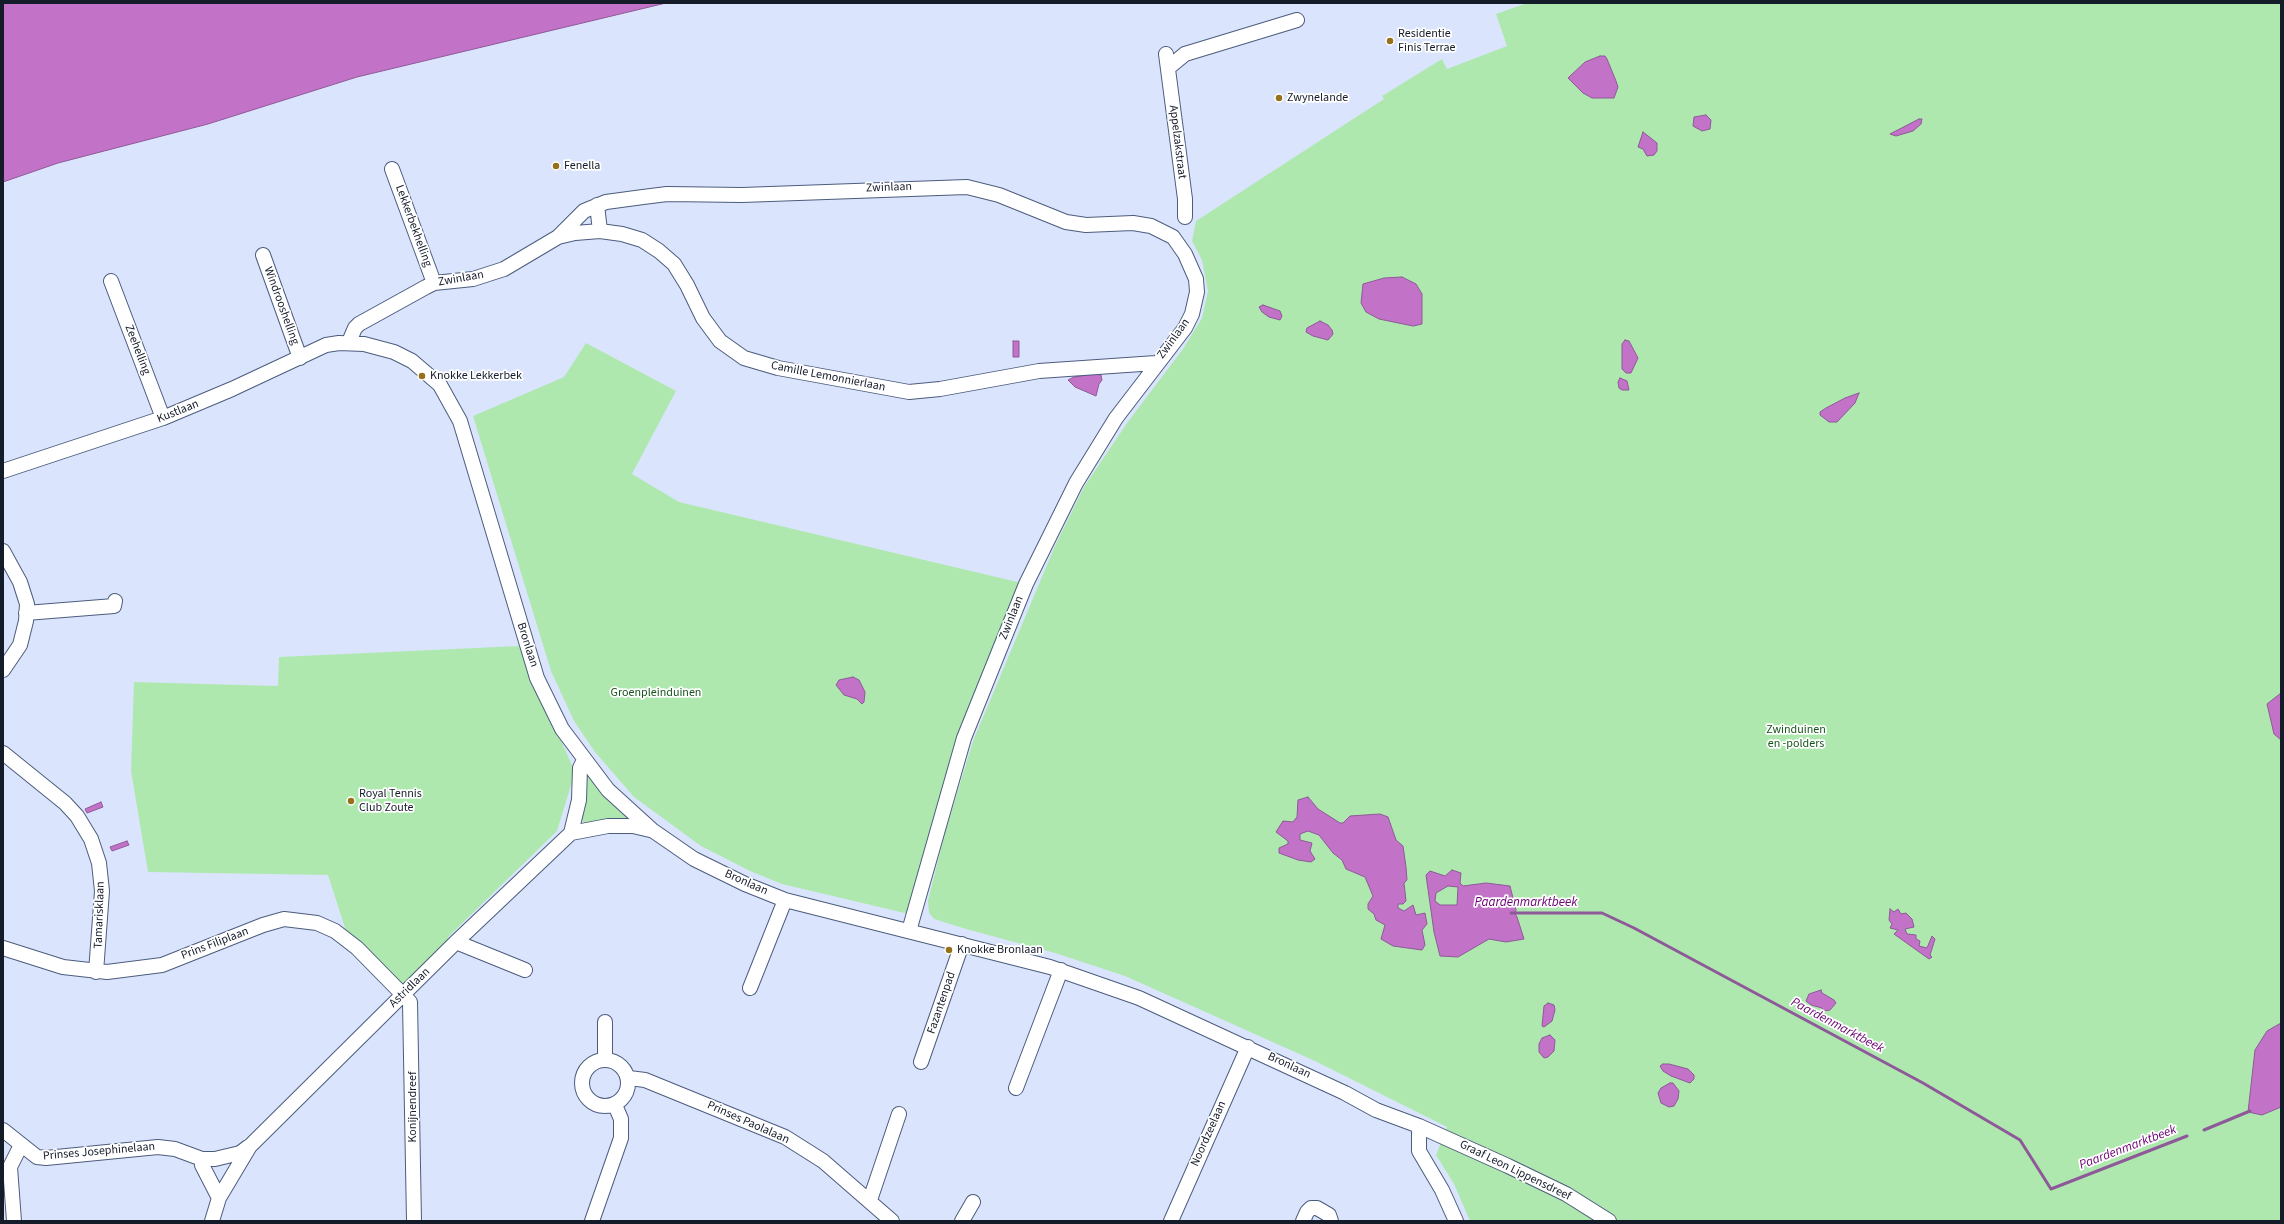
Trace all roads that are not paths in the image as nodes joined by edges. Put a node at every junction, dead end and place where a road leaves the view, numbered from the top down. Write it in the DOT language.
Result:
graph roads {
  1 [pos="1297,20"];
  2 [pos="392,169"];
  3 [pos="597,205"];
  4 [pos="1185,217"];
  5 [pos="600,231"];
  6 [pos="558,237"];
  7 [pos="263,255"];
  8 [pos="111,281"];
  9 [pos="434,283"];
  10 [pos="349,342"];
  11 [pos="300,358"];
  12 [pos="1156,363"];
  13 [pos="163,418"];
  14 [pos="3,471"];
  15 [pos="3,552"];
  16 [pos="116,601"];
  17 [pos="26,613"];
  18 [pos="3,670"];
  19 [pos="3,754"];
  20 [pos="584,760"];
  21 [pos="652,830"];
  22 [pos="571,833"];
  23 [pos="785,900"];
  24 [pos="909,931"];
  25 [pos="456,942"];
  26 [pos="962,944"];
  27 [pos="3,948"];
  28 [pos="525,970"];
  29 [pos="1061,970"];
  30 [pos="96,972"];
  31 [pos="750,988"];
  32 [pos="404,995"];
  33 [pos="605,1022"];
  34 [pos="1248,1047"];
  35 [pos="605,1059"];
  36 [pos="921,1062"];
  37 [pos="629,1078"];
  38 [pos="1016,1088"];
  39 [pos="615,1105"];
  40 [pos="899,1114"];
  41 [pos="1419,1126"];
  42 [pos="3,1130"];
  43 [pos="21,1145"];
  44 [pos="250,1146"];
  45 [pos="202,1159"];
  46 [pos="219,1198"];
  47 [pos="870,1200"];
  48 [pos="973,1202"];
  49 [pos="14,1221"];
  50 [pos="212,1221"];
  51 [pos="414,1221"];
  52 [pos="592,1221"];
  53 [pos="892,1221"];
  54 [pos="962,1221"];
  55 [pos="1170,1221"];
  56 [pos="1303,1221"];
  57 [pos="1331,1221"];
  58 [pos="1456,1221"];
  59 [pos="1609,1221"];
  1 -- 4 [label="street, Appelzakstraat"];
  2 -- 9 [label="street, Lekkerbekhelling"];
  3 -- 5 [label="street"];
  3 -- 6 [label="street, Zwinlaan"];
  3 -- 12 [label="street, Zwinlaan"];
  5 -- 6 [label="street, Camille Lemonnierlaan"];
  5 -- 12 [label="street, Camille Lemonnierlaan"];
  6 -- 9 [label="street, Zwinlaan"];
  7 -- 11 [label="street, Windrooshelling"];
  8 -- 13 [label="street, Zeehelling"];
  9 -- 10 [label="street, Zwinlaan"];
  10 -- 11 [label="street, Kustlaan"];
  10 -- 20 [label="street, Bronlaan"];
  11 -- 13 [label="street, Kustlaan"];
  12 -- 24 [label="street, Zwinlaan"];
  13 -- 14 [label="street, Kustlaan"];
  15 -- 17 [label="street"];
  16 -- 17 [label="street"];
  17 -- 18 [label="street"];
  19 -- 30 [label="street, Tamarisklaan"];
  20 -- 21 [label="street, Bronlaan"];
  20 -- 22 [label="street"];
  21 -- 22 [label="street"];
  21 -- 23 [label="street, Bronlaan"];
  22 -- 25 [label="street, Astridlaan"];
  23 -- 24 [label="street, Bronlaan"];
  23 -- 31 [label="street"];
  24 -- 26 [label="street, Bronlaan"];
  25 -- 28 [label="street"];
  25 -- 32 [label="street, Astridlaan"];
  26 -- 29 [label="street, Bronlaan"];
  26 -- 36 [label="street, Fazantenpad"];
  27 -- 30 [label="street, Prins Filiplaan"];
  29 -- 34 [label="street, Bronlaan"];
  29 -- 38 [label="street"];
  30 -- 32 [label="street, Prins Filiplaan"];
  32 -- 44 [label="street, Astridlaan"];
  32 -- 51 [label="street, Konijnendreef"];
  33 -- 35 [label="street"];
  34 -- 41 [label="street, Bronlaan"];
  34 -- 55 [label="street, Noordzeelaan"];
  35 -- 37 [label="street"];
  35 -- 39 [label="street"];
  37 -- 39 [label="street"];
  37 -- 47 [label="street, Prinses Paolalaan"];
  39 -- 52 [label="street"];
  40 -- 47 [label="street"];
  41 -- 58 [label="street"];
  41 -- 59 [label="street, Graaf Leon Lippensdreef"];
  42 -- 43 [label="street, Prinses Josephinelaan"];
  43 -- 45 [label="street, Prinses Josephinelaan"];
  43 -- 49 [label="street"];
  44 -- 45 [label="street, Prinses Josephinelaan"];
  44 -- 46 [label="street"];
  45 -- 46 [label="street"];
  46 -- 50 [label="street"];
  47 -- 53 [label="street, Prinses Paolalaan"];
  48 -- 54 [label="street"];
  56 -- 57 [label="street"];
}
